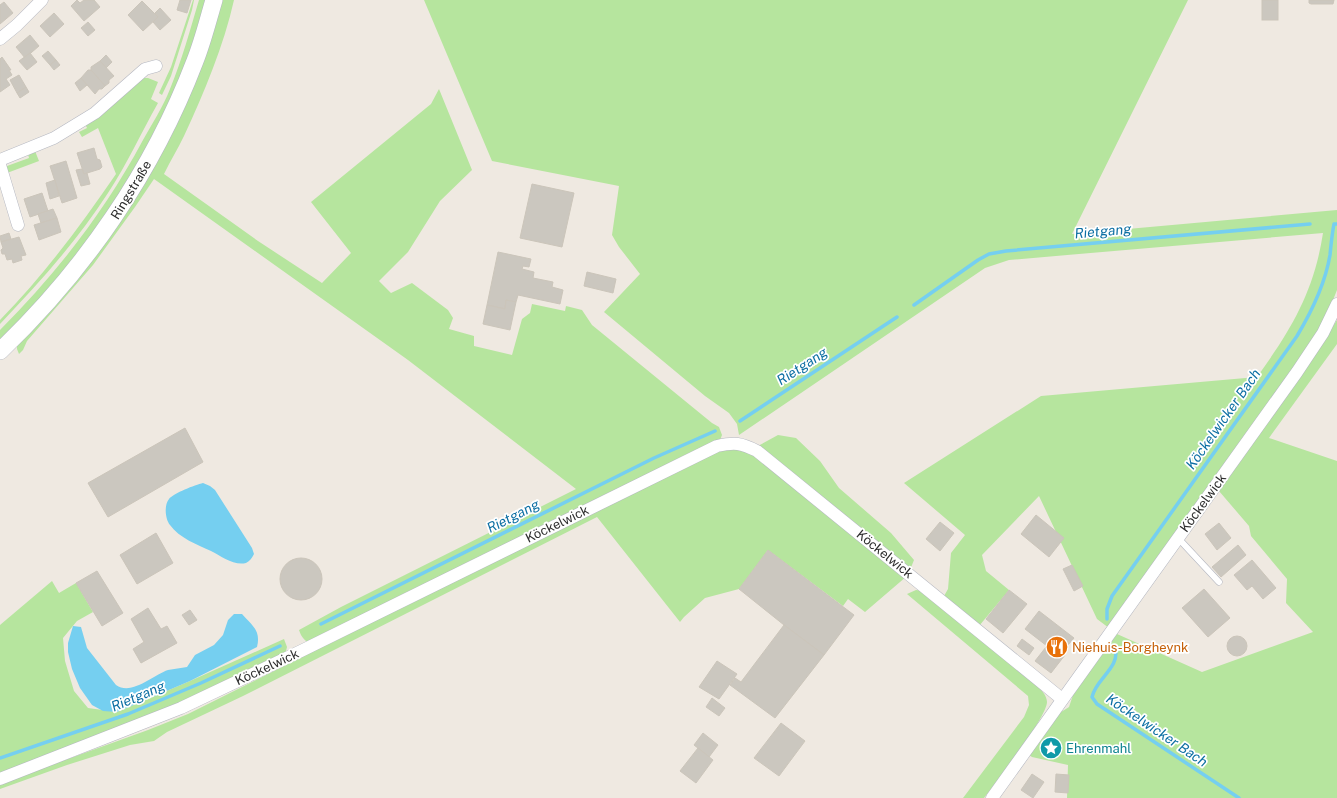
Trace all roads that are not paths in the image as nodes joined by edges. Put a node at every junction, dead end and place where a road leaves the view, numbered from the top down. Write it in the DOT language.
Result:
graph roads {
  1 [pos="42,0"];
  2 [pos="214,0"];
  3 [pos="0,39"];
  4 [pos="156,66"];
  5 [pos="0,160"];
  6 [pos="0,165"];
  7 [pos="18,225"];
  8 [pos="1337,304"];
  9 [pos="0,351"];
  10 [pos="1178,538"];
  11 [pos="1219,582"];
  12 [pos="1062,699"];
  13 [pos="0,779"];
  14 [pos="992,798"];
  1 -- 3 [label="street"];
  2 -- 9 [label="main road, Ringstraße"];
  4 -- 5 [label="street"];
  6 -- 7 [label="street"];
  8 -- 10 [label="street, Köckelwick"];
  10 -- 11 [label="lane"];
  10 -- 12 [label="street, Köckelwick"];
  12 -- 13 [label="street, Köckelwick"];
  12 -- 14 [label="street, Köckelwick"];
}
